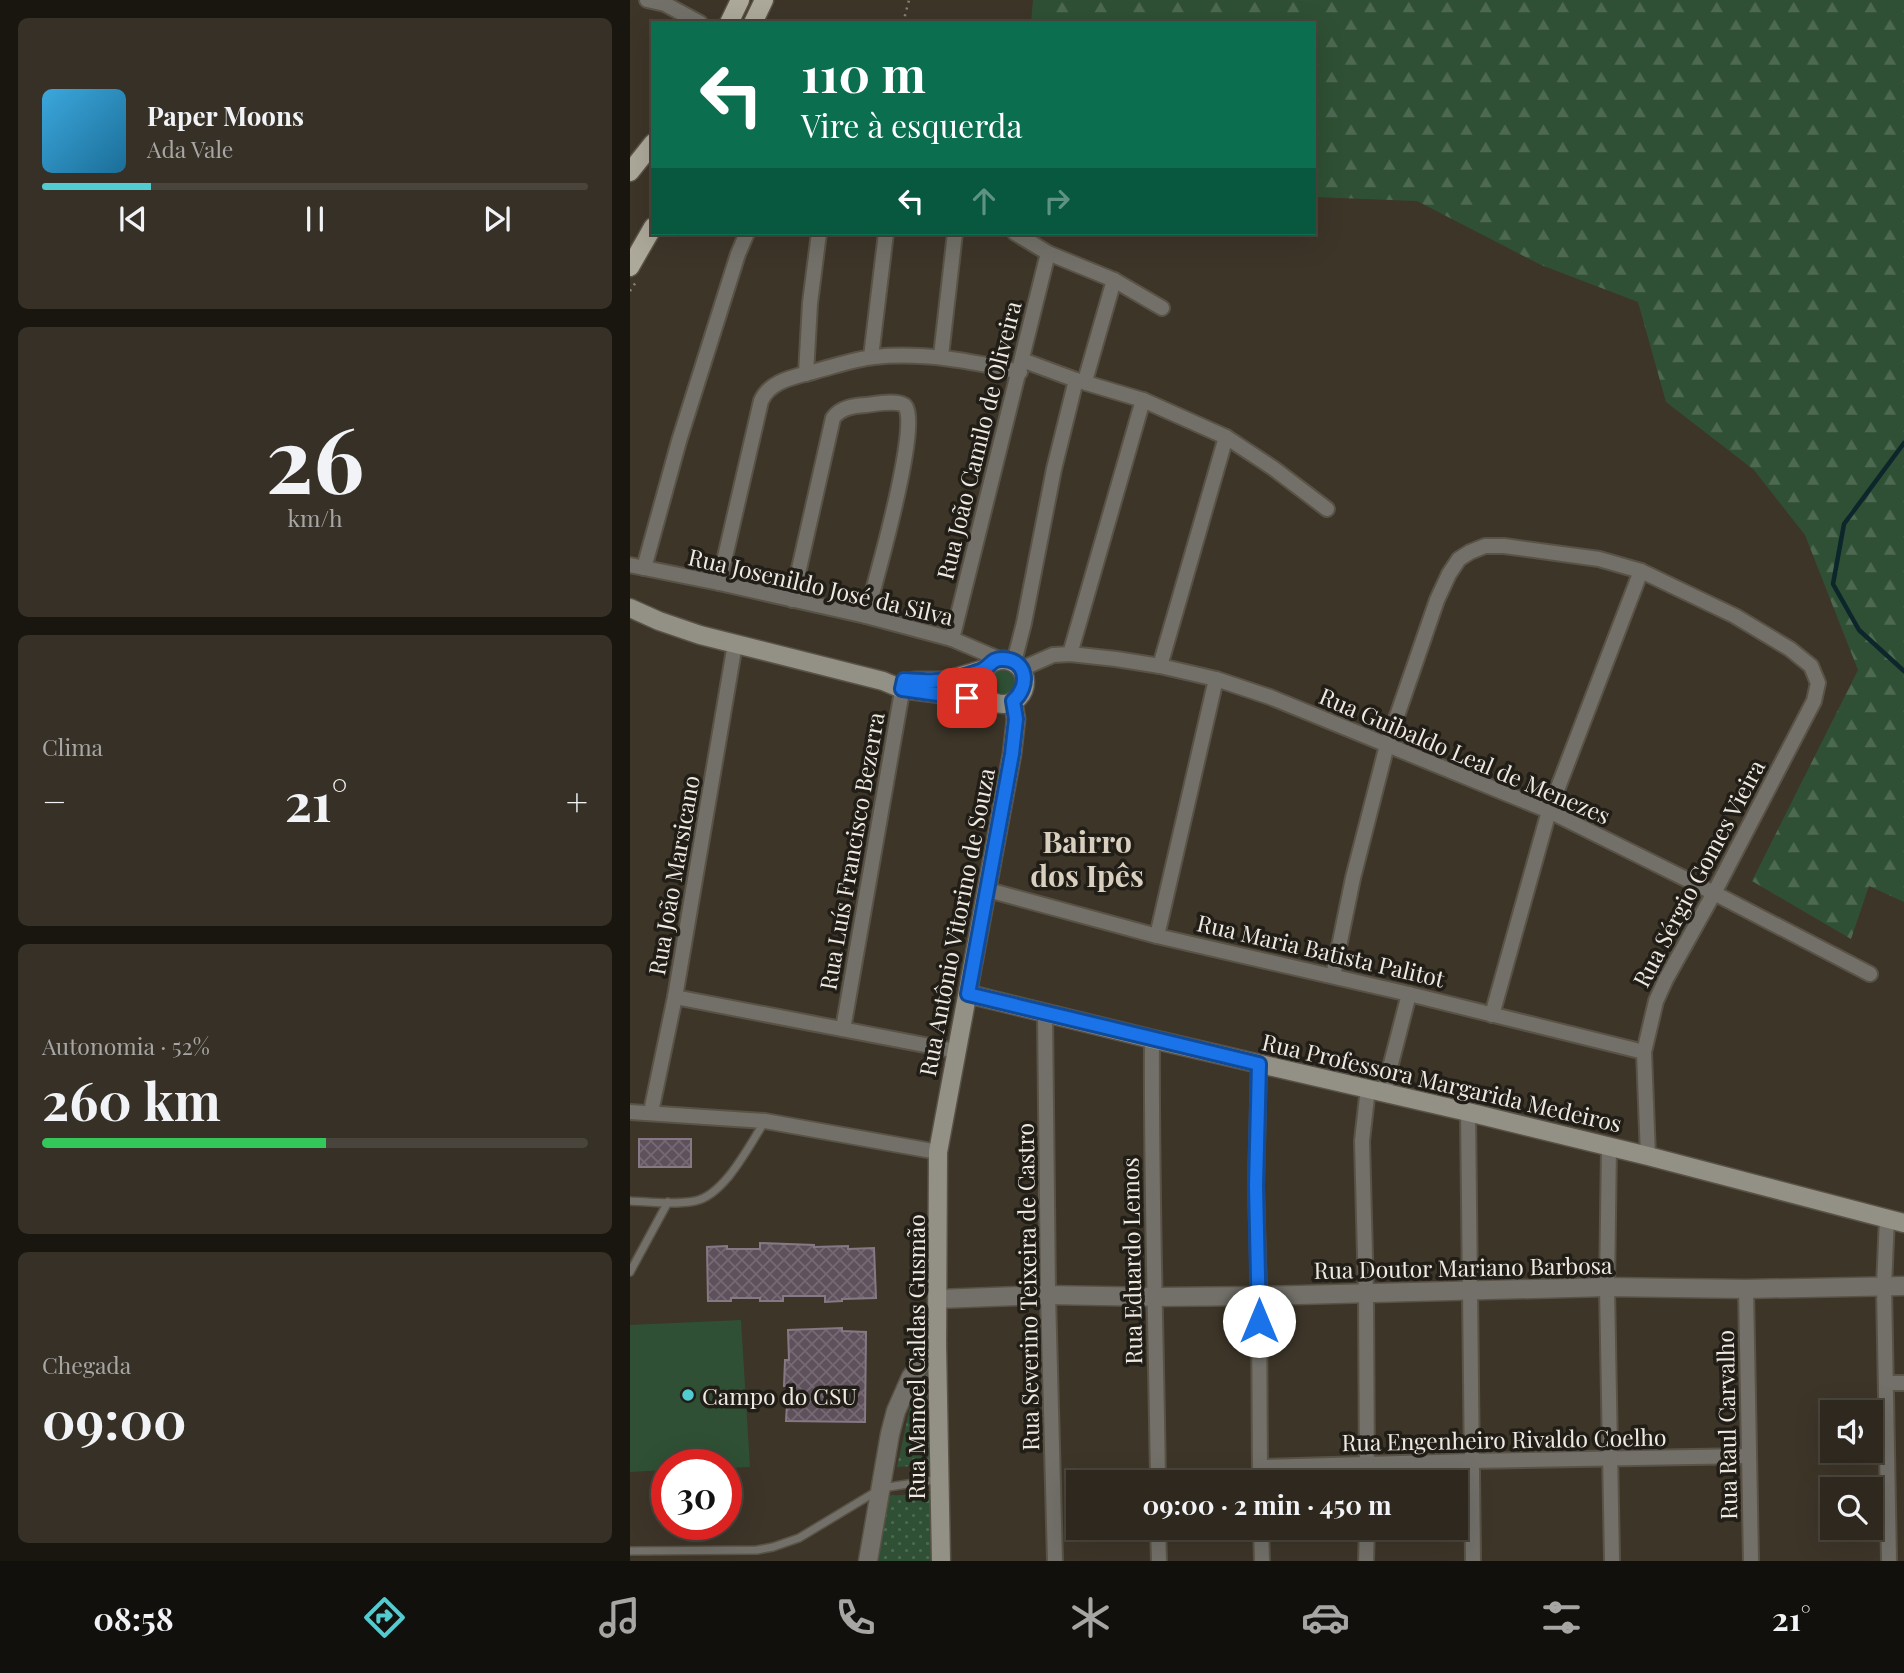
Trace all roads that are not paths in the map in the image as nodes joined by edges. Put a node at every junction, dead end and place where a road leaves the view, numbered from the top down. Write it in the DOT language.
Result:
graph roads {
  1 [pos="648,0"];
  2 [pos="740,0"];
  3 [pos="764,0"];
  4 [pos="696,21"];
  5 [pos="730,21"];
  6 [pos="754,21"];
  7 [pos="651,146"];
  8 [pos="630,172"];
  9 [pos="651,230"];
  10 [pos="746,235"];
  11 [pos="819,235"];
  12 [pos="886,235"];
  13 [pos="955,235"];
  14 [pos="1018,235"];
  15 [pos="630,241"];
  16 [pos="1048,253"];
  17 [pos="631,265"];
  18 [pos="1114,280"];
  19 [pos="1162,308"];
  20 [pos="941,356"];
  21 [pos="872,357"];
  22 [pos="1021,366"];
  23 [pos="806,374"];
  24 [pos="1081,381"];
  25 [pos="1143,400"];
  26 [pos="1226,437"];
  27 [pos="1327,509"];
  28 [pos="637,566"];
  29 [pos="1641,570"];
  30 [pos="719,583"];
  31 [pos="792,600"];
  32 [pos="630,608"];
  33 [pos="866,616"];
  34 [pos="952,639"];
  35 [pos="735,644"];
  36 [pos="1070,654"];
  37 [pos="1004,665"];
  38 [pos="1160,666"];
  39 [pos="1216,679"];
  40 [pos="903,684"];
  41 [pos="989,700"];
  42 [pos="1013,701"];
  43 [pos="1387,745"];
  44 [pos="1549,811"];
  45 [pos="988,890"];
  46 [pos="1714,893"];
  47 [pos="1157,936"];
  48 [pos="1870,974"];
  49 [pos="1333,976"];
  50 [pos="968,994"];
  51 [pos="1409,994"];
  52 [pos="675,997"];
  53 [pos="1045,1013"];
  54 [pos="1492,1015"];
  55 [pos="843,1029"];
  56 [pos="1152,1039"];
  57 [pos="957,1051"];
  58 [pos="1644,1052"];
  59 [pos="1259,1064"];
  60 [pos="1376,1090"];
  61 [pos="630,1112"];
  62 [pos="651,1112"];
  63 [pos="1468,1112"];
  64 [pos="765,1121"];
  65 [pos="1609,1147"];
  66 [pos="938,1152"];
  67 [pos="1648,1156"];
  68 [pos="630,1201"];
  69 [pos="668,1202"];
  70 [pos="1896,1220"];
  71 [pos="630,1272"];
  72 [pos="1884,1286"];
  73 [pos="1904,1286"];
  74 [pos="1607,1287"];
  75 [pos="1746,1289"];
  76 [pos="1471,1292"];
  77 [pos="1366,1294"];
  78 [pos="1048,1295"];
  79 [pos="1259,1296"];
  80 [pos="1156,1297"];
  81 [pos="938,1299"];
  82 [pos="937,1344"];
  83 [pos="1887,1383"];
  84 [pos="1904,1383"];
  85 [pos="1749,1456"];
  86 [pos="1611,1460"];
  87 [pos="1471,1461"];
  88 [pos="1367,1464"];
  89 [pos="1158,1470"];
  90 [pos="1260,1470"];
  91 [pos="1309,1470"];
  92 [pos="1367,1470"];
  93 [pos="941,1479"];
  94 [pos="882,1488"];
  95 [pos="1158,1540"];
  96 [pos="1261,1540"];
  97 [pos="1367,1540"];
  98 [pos="630,1551"];
  99 [pos="868,1561"];
  100 [pos="941,1561"];
  101 [pos="1055,1561"];
  102 [pos="1159,1561"];
  103 [pos="1262,1561"];
  104 [pos="1366,1561"];
  105 [pos="1473,1561"];
  106 [pos="1612,1561"];
  107 [pos="1751,1561"];
  108 [pos="1889,1561"];
  1 -- 4 [label="street"];
  2 -- 5 [label="main road"];
  3 -- 6 [label="main road"];
  7 -- 8 [label="main road"];
  9 -- 17 [label="main road"];
  10 -- 28 [label="street"];
  11 -- 23 [label="street"];
  12 -- 21 [label="street"];
  13 -- 20 [label="street"];
  14 -- 16 [label="street"];
  15 -- 17 [label="main road"];
  16 -- 18 [label="street"];
  16 -- 22 [label="street, Rua João Camilo de Oliveira"];
  18 -- 19 [label="street"];
  18 -- 24 [label="street"];
  20 -- 21 [label="street"];
  20 -- 22 [label="street"];
  21 -- 23 [label="street"];
  22 -- 24 [label="street"];
  22 -- 34 [label="street, Rua João Camilo de Oliveira"];
  23 -- 30 [label="street"];
  24 -- 25 [label="street"];
  24 -- 37 [label="street"];
  25 -- 26 [label="street"];
  25 -- 36 [label="street"];
  26 -- 27 [label="street"];
  26 -- 38 [label="street"];
  28 -- 30 [label="street, Rua Josenildo José da Silva"];
  29 -- 43 [label="street"];
  29 -- 44 [label="street"];
  29 -- 46 [label="street, Rua Sérgio Gomes Vieira"];
  30 -- 31 [label="street, Rua Josenildo José da Silva"];
  31 -- 33 [label="street, Rua Josenildo José da Silva"];
  31 -- 33 [label="street"];
  32 -- 35 [label="main road"];
  33 -- 34 [label="street, Rua Josenildo José da Silva"];
  34 -- 37 [label="street, Rua Josenildo José da Silva"];
  35 -- 40 [label="main road"];
  35 -- 52 [label="street, Rua João Marsicano"];
  36 -- 37 [label="street, Rua Guibaldo Leal de Menezes"];
  36 -- 38 [label="street, Rua Guibaldo Leal de Menezes"];
  37 -- 40 [label="main road"];
  37 -- 41 [label="main road"];
  37 -- 42 [label="main road"];
  38 -- 39 [label="street, Rua Guibaldo Leal de Menezes"];
  39 -- 43 [label="street, Rua Guibaldo Leal de Menezes"];
  39 -- 47 [label="street"];
  40 -- 41 [label="main road"];
  40 -- 55 [label="street, Rua Luís Francisco Bezerra"];
  41 -- 42 [label="main road"];
  42 -- 45 [label="main road, Rua Antônio Vitorino de Souza"];
  43 -- 44 [label="street, Rua Guibaldo Leal de Menezes"];
  43 -- 49 [label="street"];
  44 -- 46 [label="street, Rua Guibaldo Leal de Menezes"];
  44 -- 54 [label="street"];
  45 -- 47 [label="street, Rua Maria Batista Palitot"];
  45 -- 50 [label="main road, Rua Antônio Vitorino de Souza"];
  46 -- 48 [label="street, Rua Guibaldo Leal de Menezes"];
  46 -- 58 [label="street, Rua Sérgio Gomes Vieira"];
  47 -- 49 [label="street, Rua Maria Batista Palitot"];
  49 -- 51 [label="street, Rua Maria Batista Palitot"];
  50 -- 53 [label="main road, Rua Professora Margarida Medeiros"];
  50 -- 57 [label="main road, Rua Antônio Vitorino de Souza"];
  51 -- 54 [label="street, Rua Maria Batista Palitot"];
  51 -- 60 [label="street"];
  52 -- 55 [label="street"];
  52 -- 62 [label="street, Rua João Marsicano"];
  53 -- 56 [label="main road, Rua Professora Margarida Medeiros"];
  53 -- 78 [label="street, Rua Severino Teixeira de Castro"];
  54 -- 58 [label="street, Rua Maria Batista Palitot"];
  55 -- 57 [label="street"];
  56 -- 59 [label="main road, Rua Professora Margarida Medeiros"];
  56 -- 80 [label="street, Rua Eduardo Lemos"];
  57 -- 66 [label="main road, Rua Antônio Vitorino de Souza"];
  58 -- 67 [label="street, Rua Sérgio Gomes Vieira"];
  59 -- 60 [label="main road, Rua Professora Margarida Medeiros"];
  59 -- 79 [label="street"];
  60 -- 63 [label="main road, Rua Professora Margarida Medeiros"];
  60 -- 77 [label="street"];
  61 -- 62 [label="street"];
  62 -- 64 [label="street"];
  63 -- 65 [label="main road, Rua Professora Margarida Medeiros"];
  63 -- 76 [label="street"];
  64 -- 66 [label="street"];
  64 -- 69 [label="lane"];
  65 -- 67 [label="main road, Rua Professora Margarida Medeiros"];
  65 -- 74 [label="street"];
  66 -- 81 [label="main road, Rua Manoel Caldas Gusmão"];
  67 -- 70 [label="main road, Rua Professora Margarida Medeiros"];
  68 -- 69 [label="lane"];
  69 -- 71 [label="lane"];
  70 -- 72 [label="street"];
  72 -- 73 [label="street, Rua Doutor Mariano Barbosa"];
  72 -- 75 [label="street, Rua Doutor Mariano Barbosa"];
  72 -- 83 [label="street"];
  74 -- 75 [label="street, Rua Doutor Mariano Barbosa"];
  74 -- 76 [label="street, Rua Doutor Mariano Barbosa"];
  74 -- 86 [label="street"];
  75 -- 85 [label="street, Rua Raul Carvalho"];
  76 -- 77 [label="street, Rua Doutor Mariano Barbosa"];
  76 -- 87 [label="street"];
  77 -- 79 [label="street, Rua Doutor Mariano Barbosa"];
  77 -- 88 [label="street"];
  78 -- 80 [label="street, Rua Doutor Mariano Barbosa"];
  78 -- 81 [label="street, Rua Doutor Mariano Barbosa"];
  78 -- 101 [label="street, Rua Severino Teixeira de Castro"];
  79 -- 80 [label="street, Rua Doutor Mariano Barbosa"];
  79 -- 90 [label="street"];
  80 -- 89 [label="street, Rua Eduardo Lemos"];
  81 -- 82 [label="main road, Rua Manoel Caldas Gusmão"];
  82 -- 93 [label="main road, Rua Manoel Caldas Gusmão"];
  82 -- 94 [label="street"];
  83 -- 84 [label="street"];
  83 -- 108 [label="street"];
  85 -- 86 [label="street, Rua Engenheiro Rivaldo Coelho"];
  85 -- 107 [label="street, Rua Raul Carvalho"];
  86 -- 87 [label="street, Rua Engenheiro Rivaldo Coelho"];
  86 -- 106 [label="street"];
  87 -- 88 [label="street, Rua Engenheiro Rivaldo Coelho"];
  87 -- 105 [label="street"];
  88 -- 91 [label="street, Rua Engenheiro Rivaldo Coelho"];
  88 -- 92 [label="street"];
  93 -- 94 [label="lane"];
  93 -- 100 [label="main road, Rua Manoel Caldas Gusmão"];
  94 -- 98 [label="lane"];
  94 -- 99 [label="street"];
  95 -- 102 [label="street"];
  96 -- 103 [label="street"];
  97 -- 104 [label="street"];
}
